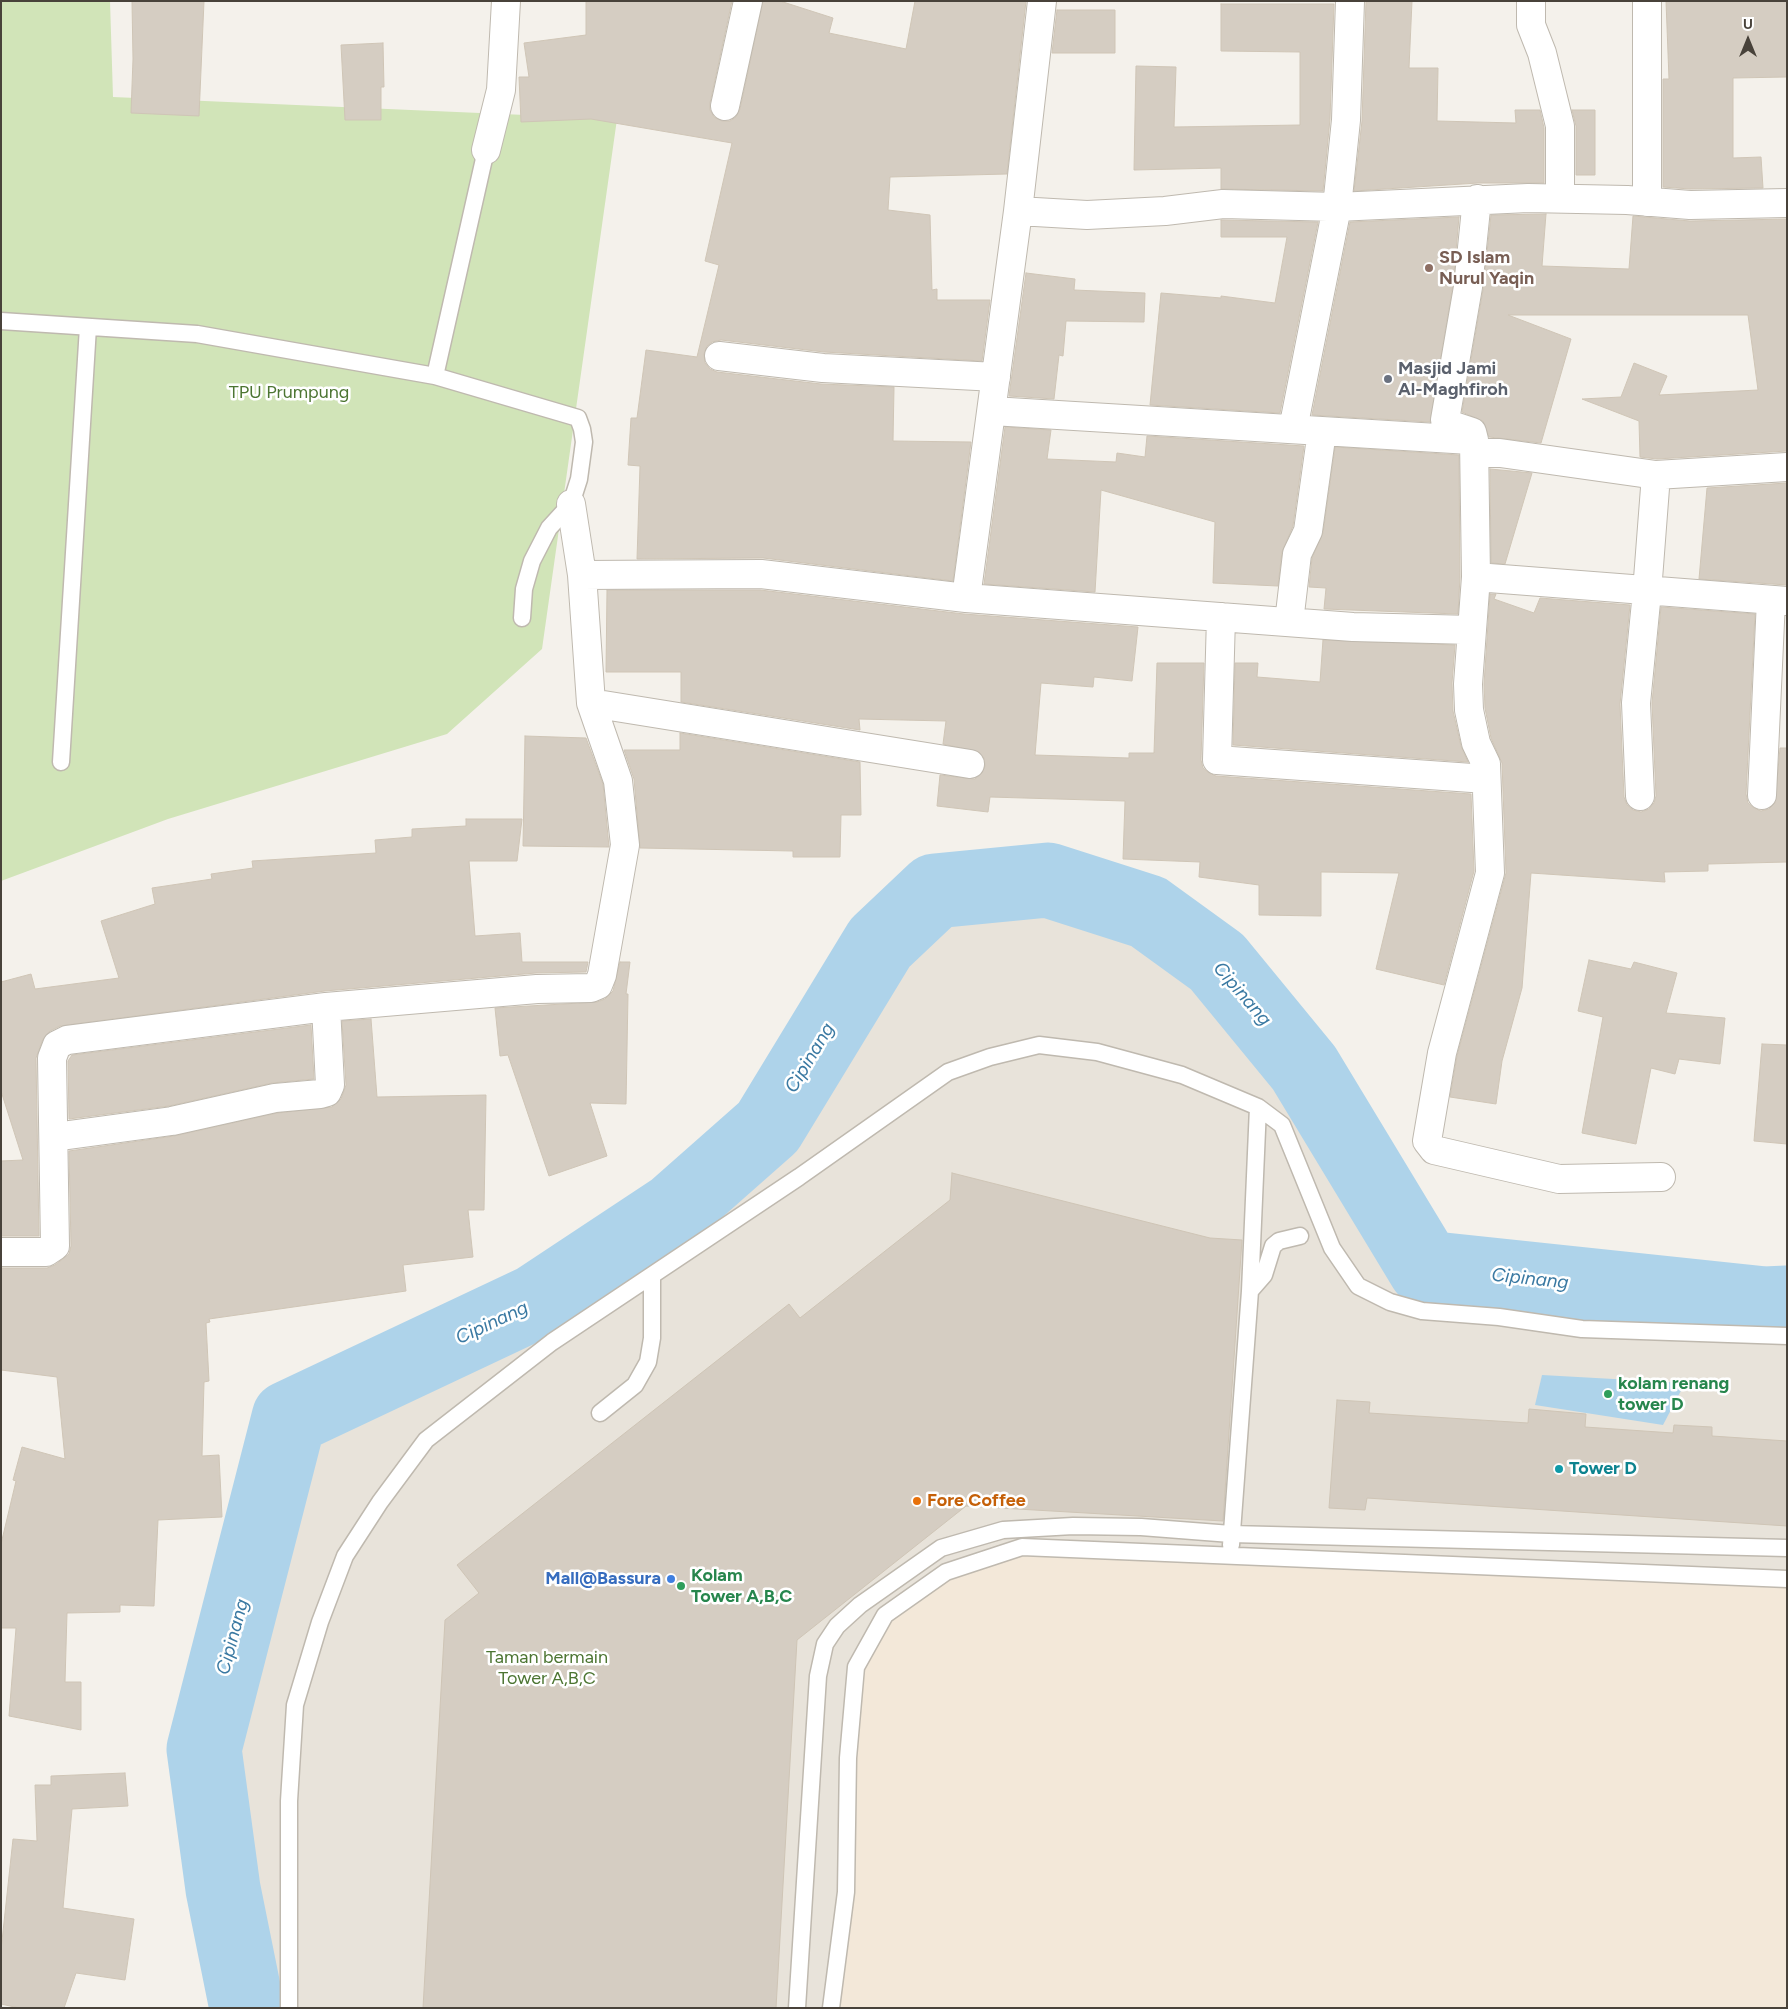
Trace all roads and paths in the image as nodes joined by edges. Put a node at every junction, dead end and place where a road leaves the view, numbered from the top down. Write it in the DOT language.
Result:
graph roads {
  1 [pos="506,1"];
  2 [pos="748,1"];
  3 [pos="1042,1"];
  4 [pos="1350,1"];
  5 [pos="1531,1"];
  6 [pos="1647,1"];
  7 [pos="725,106"];
  8 [pos="486,150"];
  9 [pos="1560,198"];
  10 [pos="1477,199"];
  11 [pos="1647,202"];
  12 [pos="1787,203"];
  13 [pos="1337,206"];
  14 [pos="1018,211"];
  15 [pos="1,321"];
  16 [pos="88,327"];
  17 [pos="719,356"];
  18 [pos="434,376"];
  19 [pos="996,377"];
  20 [pos="992,411"];
  21 [pos="1293,429"];
  22 [pos="1322,431"];
  23 [pos="1475,447"];
  24 [pos="1787,467"];
  25 [pos="1656,475"];
  26 [pos="571,504"];
  27 [pos="582,576"];
  28 [pos="1476,577"];
  29 [pos="1647,592"];
  30 [pos="966,598"];
  31 [pos="1779,601"];
  32 [pos="1221,617"];
  33 [pos="522,618"];
  34 [pos="1289,622"];
  35 [pos="1472,630"];
  36 [pos="592,703"];
  37 [pos="61,762"];
  38 [pos="970,764"];
  39 [pos="1486,779"];
  40 [pos="1762,794"];
  41 [pos="1640,796"];
  42 [pos="326,1007"];
  43 [pos="1258,1107"];
  44 [pos="54,1137"];
  45 [pos="1661,1177"];
  46 [pos="1300,1236"];
  47 [pos="1,1252"];
  48 [pos="652,1276"];
  49 [pos="1250,1291"];
  50 [pos="1787,1336"];
  51 [pos="600,1413"];
  52 [pos="1231,1534"];
  53 [pos="1787,1548"];
  54 [pos="1230,1557"];
  55 [pos="1787,1579"];
  56 [pos="289,2008"];
  57 [pos="797,2008"];
  58 [pos="831,2008"];
  1 -- 8 [label="street"];
  2 -- 7 [label="street"];
  3 -- 14 [label="street"];
  4 -- 13 [label="street"];
  5 -- 9 [label="street"];
  6 -- 11 [label="street"];
  8 -- 18 [label="lane"];
  9 -- 10 [label="street"];
  9 -- 11 [label="street"];
  10 -- 13 [label="street"];
  10 -- 23 [label="street"];
  11 -- 12 [label="street"];
  13 -- 14 [label="street"];
  13 -- 21 [label="street"];
  14 -- 19 [label="street"];
  15 -- 16 [label="lane"];
  16 -- 18 [label="lane"];
  16 -- 37 [label="lane"];
  17 -- 19 [label="street"];
  18 -- 26 [label="lane"];
  19 -- 20 [label="street"];
  20 -- 21 [label="street"];
  20 -- 30 [label="street"];
  21 -- 22 [label="street"];
  22 -- 23 [label="street"];
  22 -- 34 [label="street"];
  23 -- 25 [label="street"];
  23 -- 28 [label="street"];
  24 -- 25 [label="street"];
  25 -- 29 [label="street"];
  26 -- 27 [label="street"];
  26 -- 33 [label="lane"];
  27 -- 30 [label="street"];
  27 -- 36 [label="street"];
  28 -- 29 [label="street"];
  28 -- 35 [label="street"];
  29 -- 31 [label="street"];
  29 -- 41 [label="street"];
  30 -- 32 [label="street"];
  31 -- 40 [label="street"];
  32 -- 34 [label="street"];
  32 -- 39 [label="street"];
  34 -- 35 [label="street"];
  35 -- 39 [label="street"];
  36 -- 38 [label="street"];
  36 -- 42 [label="street"];
  39 -- 45 [label="street"];
  42 -- 44 [label="street"];
  42 -- 44 [label="street"];
  43 -- 48 [label="lane"];
  43 -- 49 [label="lane"];
  43 -- 50 [label="lane"];
  44 -- 47 [label="street"];
  46 -- 49 [label="lane"];
  48 -- 51 [label="lane"];
  48 -- 56 [label="lane"];
  49 -- 52 [label="lane"];
  52 -- 53 [label="lane"];
  52 -- 54 [label="lane"];
  52 -- 57 [label="lane"];
  54 -- 55 [label="lane"];
  54 -- 58 [label="lane"];
}
